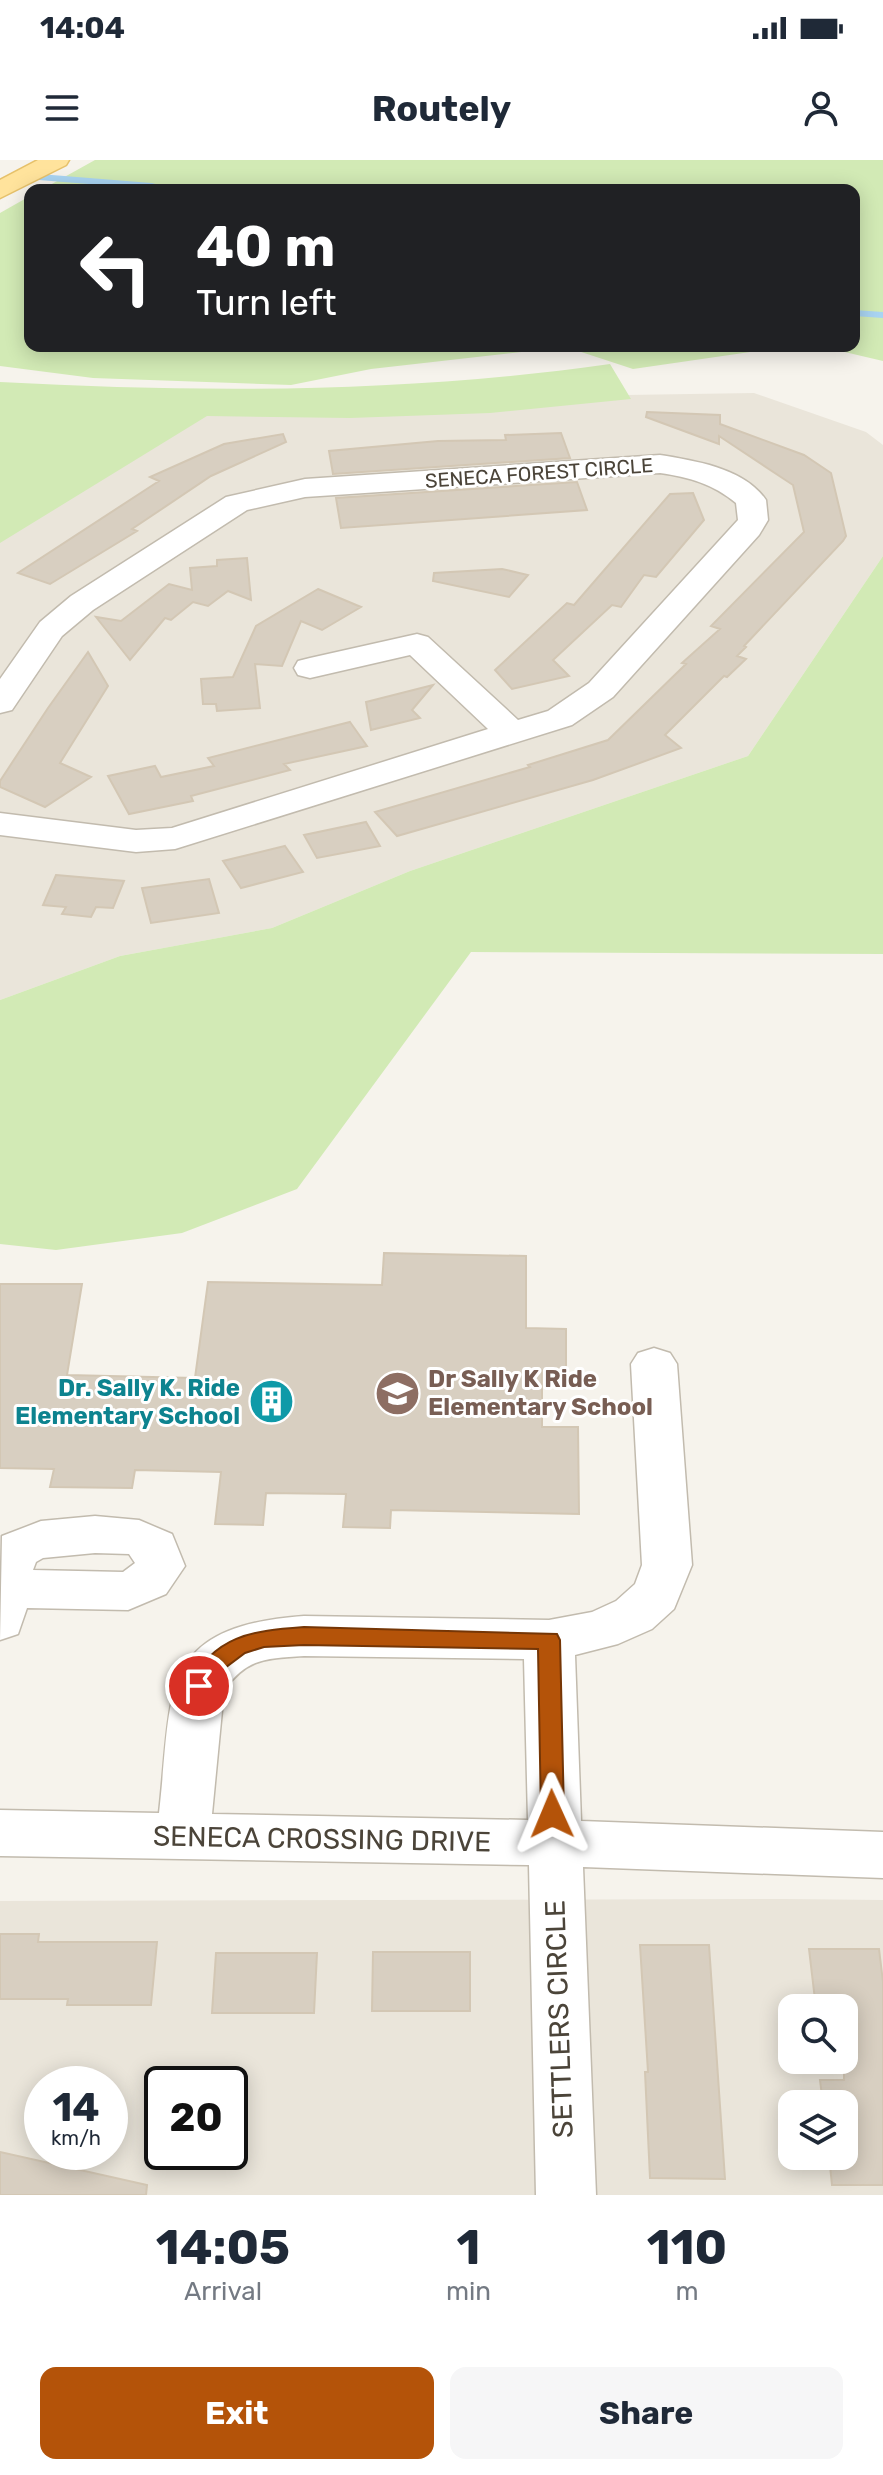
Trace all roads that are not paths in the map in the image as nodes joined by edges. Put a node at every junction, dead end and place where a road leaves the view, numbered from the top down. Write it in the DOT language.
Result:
graph roads {
  1 [pos="57,160"];
  2 [pos="0,190"];
  3 [pos="310,668"];
  4 [pos="0,703"];
  5 [pos="513,734"];
  6 [pos="0,824"];
  7 [pos="654,1364"];
  8 [pos="549,1640"];
  9 [pos="0,1833"];
  10 [pos="183,1836"];
  11 [pos="553,1843"];
  12 [pos="883,1855"];
  13 [pos="566,2195"];
  1 -- 2 [label="main road"];
  3 -- 5 [label="street"];
  4 -- 5 [label="street, SENECA FOREST CIRCLE"];
  5 -- 6 [label="street, SENECA FOREST CIRCLE"];
  7 -- 8 [label="street"];
  8 -- 10 [label="street"];
  8 -- 11 [label="street, SETTLERS CIRCLE"];
  9 -- 10 [label="street, SENECA CROSSING DRIVE"];
  10 -- 11 [label="street, SENECA CROSSING DRIVE"];
  11 -- 12 [label="street, SENECA CROSSING DRIVE"];
  11 -- 13 [label="street, SETTLERS CIRCLE"];
}
